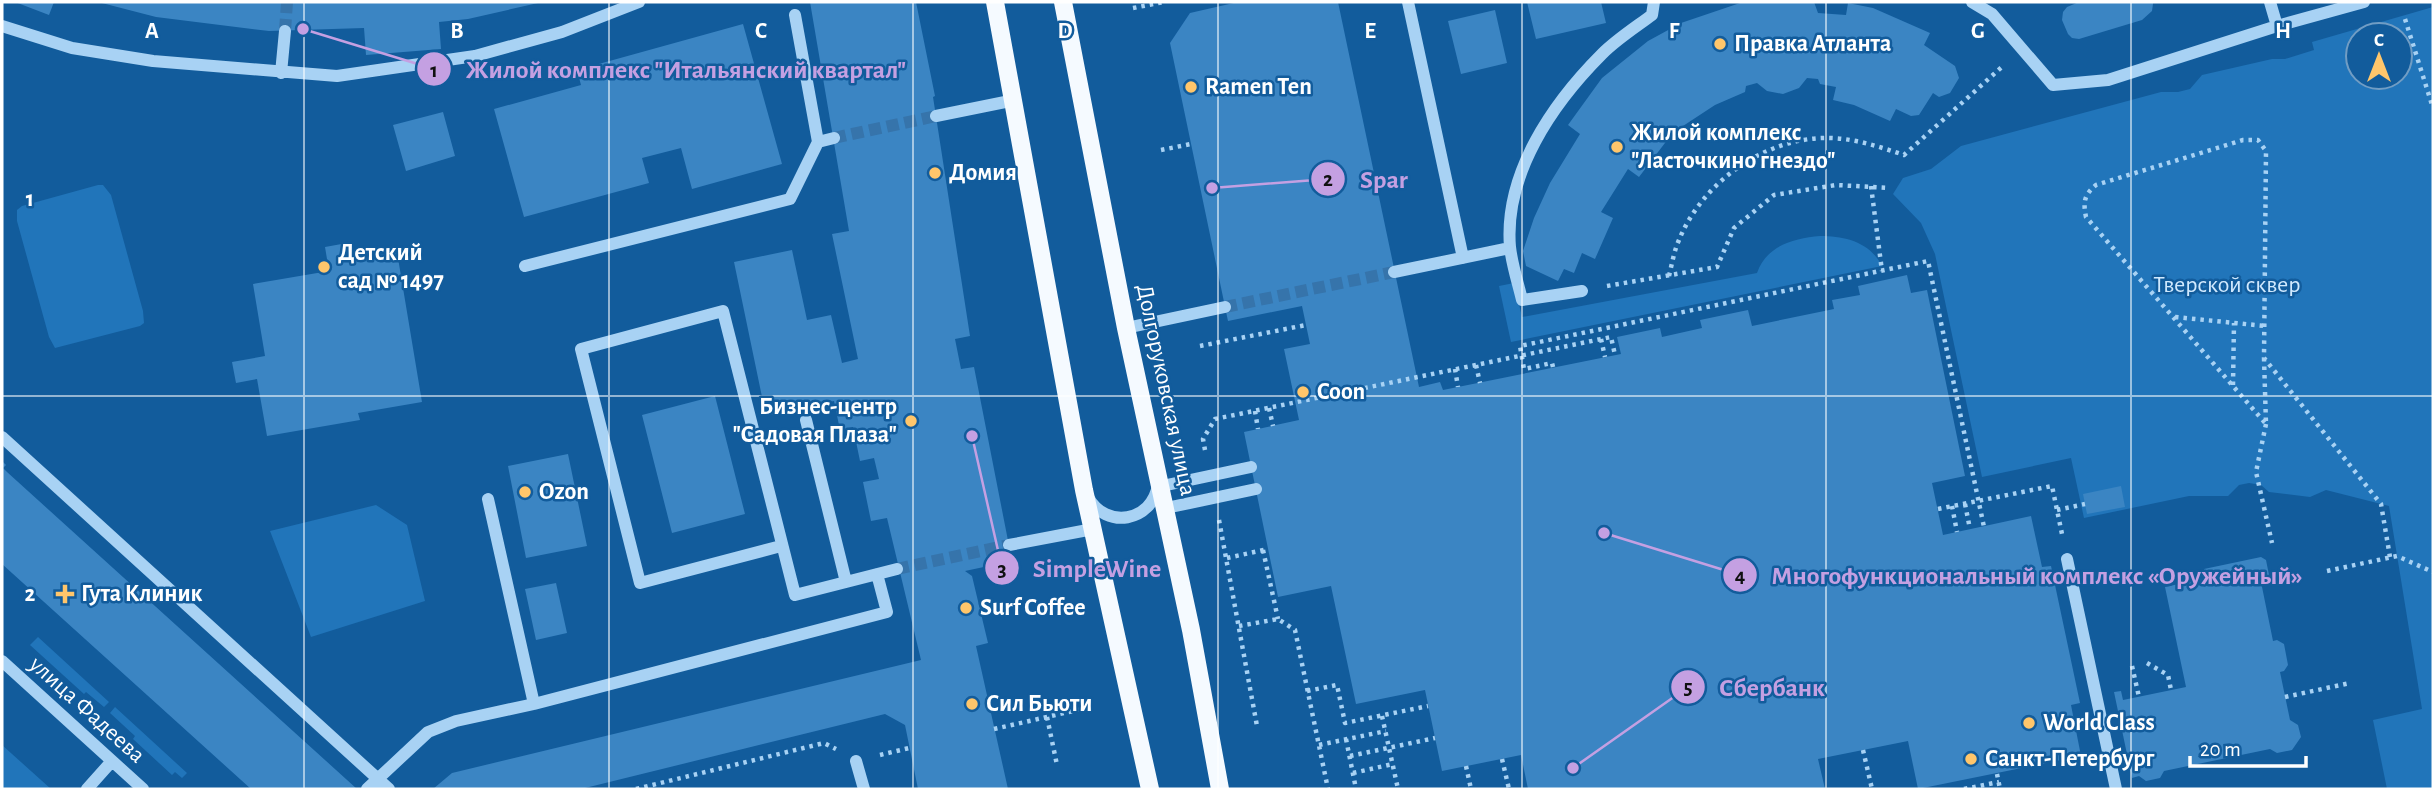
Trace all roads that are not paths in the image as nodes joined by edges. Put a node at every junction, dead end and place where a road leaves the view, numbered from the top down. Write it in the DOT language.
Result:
graph roads {
  1 [pos="639,2"];
  2 [pos="995,2"];
  3 [pos="1063,2"];
  4 [pos="1408,2"];
  5 [pos="1654,2"];
  6 [pos="2270,2"];
  7 [pos="2364,2"];
  8 [pos="1978,4"];
  9 [pos="795,15"];
  10 [pos="2,26"];
  11 [pos="2277,26"];
  12 [pos="285,30"];
  13 [pos="281,73"];
  14 [pos="1015,100"];
  15 [pos="936,116"];
  16 [pos="834,138"];
  17 [pos="818,142"];
  18 [pos="1510,248"];
  19 [pos="1463,258"];
  20 [pos="525,266"];
  21 [pos="1394,272"];
  22 [pos="1582,291"];
  23 [pos="1225,307"];
  24 [pos="1126,328"];
  25 [pos="806,420"];
  26 [pos="2,437"];
  27 [pos="1251,467"];
  28 [pos="1160,481"];
  29 [pos="1256,489"];
  30 [pos="1084,490"];
  31 [pos="488,499"];
  32 [pos="1166,508"];
  33 [pos="1093,529"];
  34 [pos="1009,545"];
  35 [pos="781,546"];
  36 [pos="2067,559"];
  37 [pos="897,569"];
  38 [pos="877,574"];
  39 [pos="846,582"];
  40 [pos="2,661"];
  41 [pos="534,704"];
  42 [pos="112,761"];
  43 [pos="856,761"];
  44 [pos="378,778"];
  45 [pos="87,789"];
  46 [pos="144,789"];
  47 [pos="367,789"];
  48 [pos="389,789"];
  49 [pos="864,789"];
  50 [pos="1150,789"];
  51 [pos="1220,789"];
  52 [pos="2116,789"];
  1 -- 13 [label="street"];
  2 -- 14 [label="main road"];
  3 -- 24 [label="main road, Долгоруковская улица"];
  4 -- 19 [label="street"];
  5 -- 18 [label="street"];
  6 -- 11 [label="street"];
  7 -- 11 [label="street"];
  8 -- 11 [label="street"];
  9 -- 17 [label="street"];
  10 -- 13 [label="street"];
  12 -- 13 [label="street"];
  14 -- 15 [label="street"];
  14 -- 30 [label="main road"];
  16 -- 17 [label="street"];
  17 -- 20 [label="street"];
  18 -- 19 [label="street"];
  18 -- 22 [label="street"];
  19 -- 21 [label="street"];
  23 -- 24 [label="street"];
  24 -- 28 [label="main road, Долгоруковская улица"];
  25 -- 39 [label="street"];
  26 -- 44 [label="street"];
  27 -- 28 [label="street"];
  28 -- 30 [label="street"];
  28 -- 32 [label="main road, Долгоруковская улица"];
  29 -- 32 [label="street"];
  30 -- 33 [label="main road"];
  31 -- 41 [label="street"];
  32 -- 51 [label="main road, Долгоруковская улица"];
  33 -- 34 [label="street"];
  33 -- 50 [label="main road"];
  35 -- 35 [label="street"];
  35 -- 39 [label="street"];
  36 -- 52 [label="street"];
  37 -- 38 [label="street"];
  38 -- 39 [label="street"];
  38 -- 41 [label="street"];
  40 -- 42 [label="street, улица Фадеева"];
  41 -- 44 [label="street"];
  42 -- 45 [label="street"];
  42 -- 46 [label="street, улица Фадеева"];
  43 -- 49 [label="street"];
  44 -- 47 [label="street"];
  44 -- 48 [label="street"];
}
